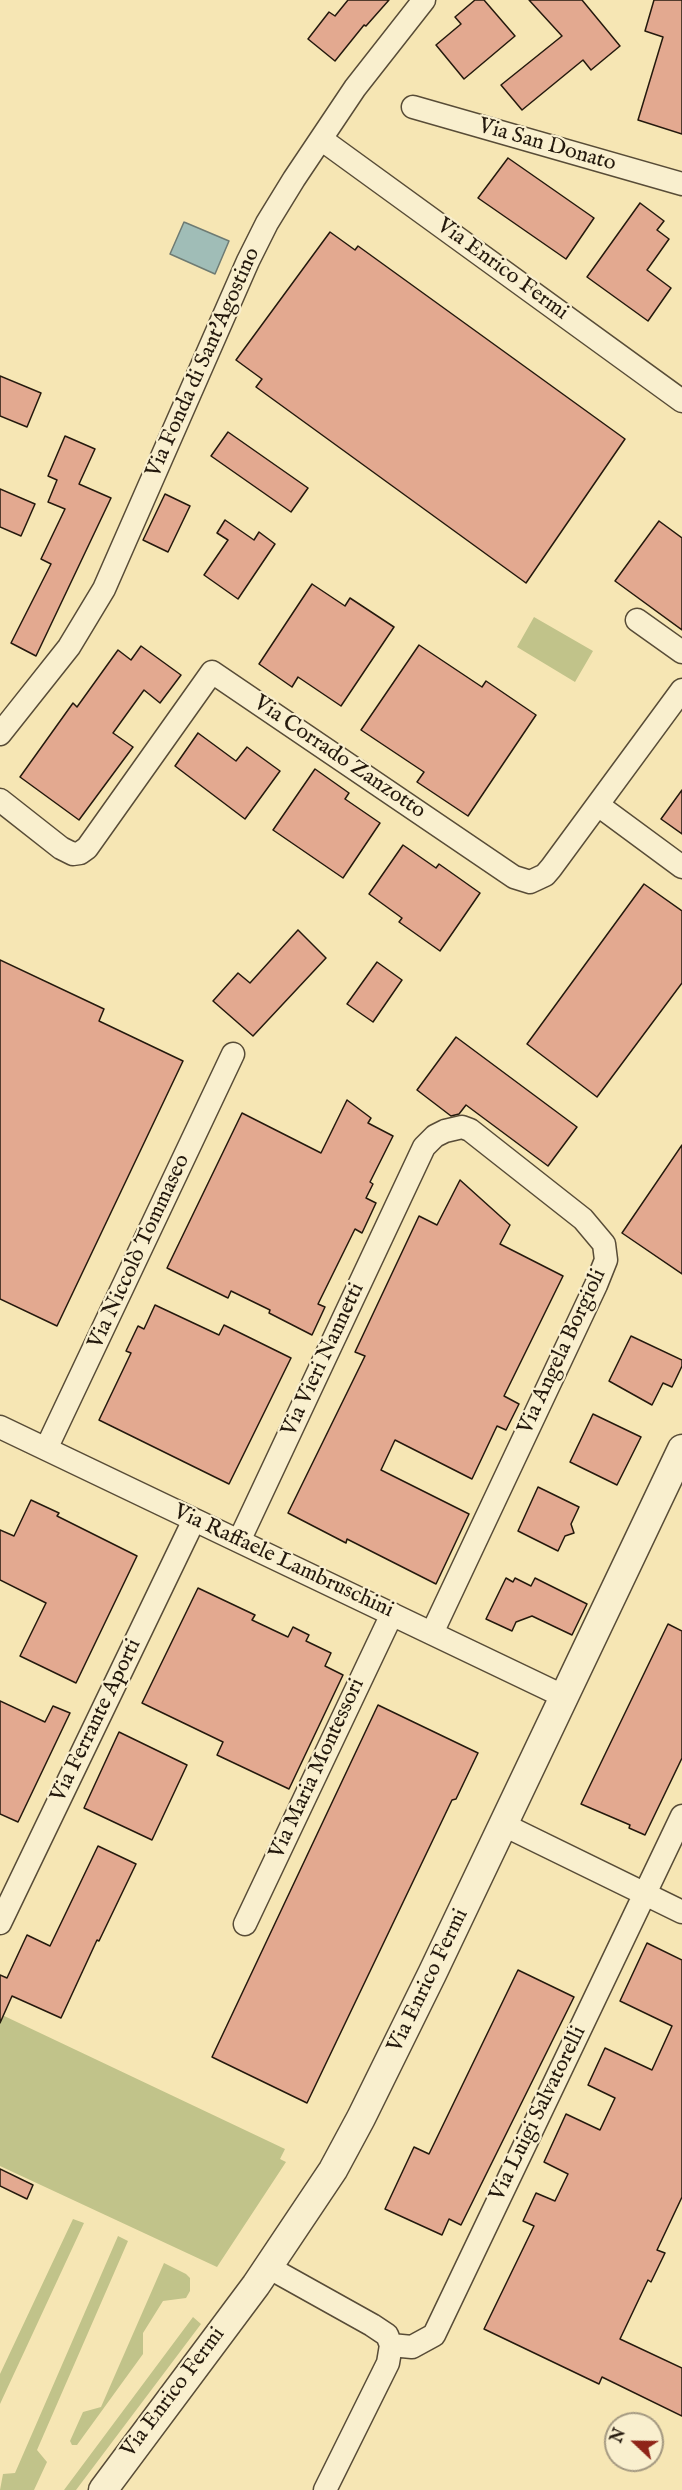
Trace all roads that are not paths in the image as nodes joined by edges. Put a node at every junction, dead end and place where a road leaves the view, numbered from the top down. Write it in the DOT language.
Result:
graph roads {
  1 [pos="424,0"];
  2 [pos="413,107"];
  3 [pos="321,140"];
  4 [pos="682,184"];
  5 [pos="682,401"];
  6 [pos="637,620"];
  7 [pos="682,652"];
  8 [pos="682,690"];
  9 [pos="0,734"];
  10 [pos="0,800"];
  11 [pos="598,805"];
  12 [pos="682,867"];
  13 [pos="233,1054"];
  14 [pos="408,1178"];
  15 [pos="0,1427"];
  16 [pos="46,1449"];
  17 [pos="682,1449"];
  18 [pos="194,1520"];
  19 [pos="239,1541"];
  20 [pos="392,1614"];
  21 [pos="432,1633"];
  22 [pos="565,1697"];
  23 [pos="682,1816"];
  24 [pos="504,1825"];
  25 [pos="645,1894"];
  26 [pos="682,1912"];
  27 [pos="0,1923"];
  28 [pos="245,1924"];
  29 [pos="268,2267"];
  30 [pos="392,2345"];
  31 [pos="103,2485"];
  32 [pos="325,2490"];
  1 -- 3 [label="street, Via Fonda di Sant'Agostino"];
  2 -- 4 [label="street, Via San Donato"];
  3 -- 5 [label="street, Via Enrico Fermi"];
  3 -- 9 [label="street, Via Fonda di Sant'Agostino"];
  6 -- 7 [label="street"];
  8 -- 11 [label="street, Via Corrado Zanzotto"];
  10 -- 11 [label="street, Via Corrado Zanzotto"];
  11 -- 12 [label="street"];
  13 -- 16 [label="street, Via Niccolò Tommaseo"];
  14 -- 19 [label="street, Via Vieri Nannetti"];
  14 -- 21 [label="street, Via Angela Borgioli"];
  15 -- 16 [label="street, Via Raffaele Lambruschini"];
  16 -- 18 [label="street, Via Raffaele Lambruschini"];
  17 -- 22 [label="street, Via Enrico Fermi"];
  18 -- 19 [label="street, Via Raffaele Lambruschini"];
  18 -- 27 [label="street, Via Ferrante Aporti"];
  19 -- 20 [label="street, Via Raffaele Lambruschini"];
  20 -- 21 [label="street, Via Raffaele Lambruschini"];
  20 -- 28 [label="street, Via Maria Montessori"];
  21 -- 22 [label="street, Via Raffaele Lambruschini"];
  22 -- 24 [label="street, Via Enrico Fermi"];
  23 -- 25 [label="street, Via Luigi Salvatorelli"];
  24 -- 25 [label="street"];
  24 -- 29 [label="street, Via Enrico Fermi"];
  25 -- 26 [label="street"];
  25 -- 30 [label="street, Via Luigi Salvatorelli"];
  29 -- 30 [label="street"];
  29 -- 31 [label="street, Via Enrico Fermi"];
  30 -- 32 [label="street"];
}
